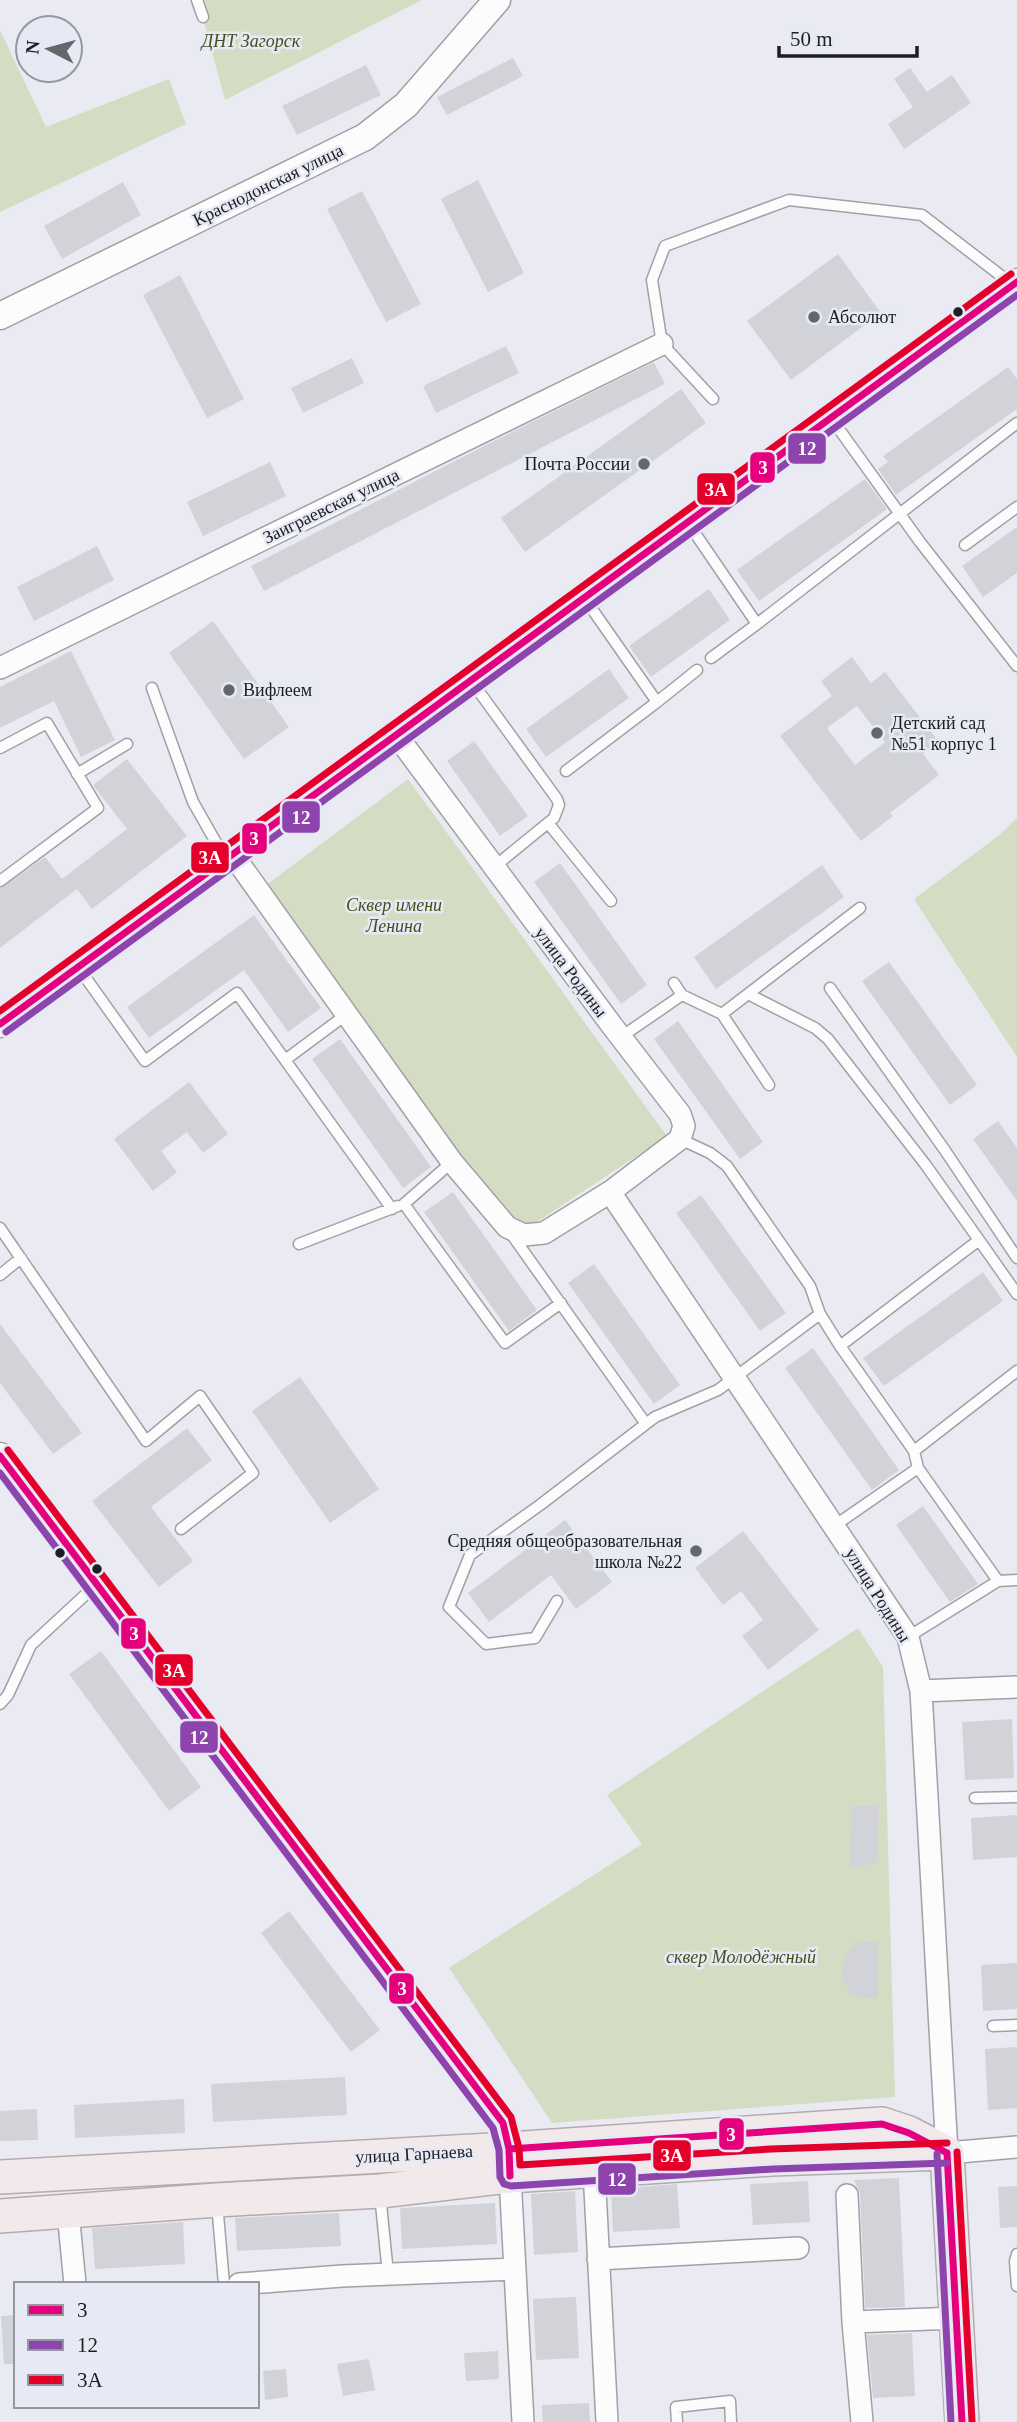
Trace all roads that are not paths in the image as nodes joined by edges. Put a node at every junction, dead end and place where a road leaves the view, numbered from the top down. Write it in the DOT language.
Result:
graph roads {
  1 [pos="197,0"];
  2 [pos="496,0"];
  3 [pos="203,17"];
  4 [pos="1015,286"];
  5 [pos="0,316"];
  6 [pos="662,344"];
  7 [pos="713,399"];
  8 [pos="831,418"];
  9 [pos="1017,423"];
  10 [pos="1017,507"];
  11 [pos="900,515"];
  12 [pos="688,523"];
  13 [pos="965,545"];
  14 [pos="585,599"];
  15 [pos="757,624"];
  16 [pos="711,658"];
  17 [pos="1015,661"];
  18 [pos="0,668"];
  19 [pos="697,670"];
  20 [pos="472,682"];
  21 [pos="152,688"];
  22 [pos="657,702"];
  23 [pos="397,736"];
  24 [pos="127,744"];
  25 [pos="0,748"];
  26 [pos="566,771"];
  27 [pos="78,774"];
  28 [pos="548,823"];
  29 [pos="229,857"];
  30 [pos="494,867"];
  31 [pos="0,881"];
  32 [pos="611,901"];
  33 [pos="860,908"];
  34 [pos="78,967"];
  35 [pos="674,982"];
  36 [pos="830,988"];
  37 [pos="682,995"];
  38 [pos="750,995"];
  39 [pos="347,1014"];
  40 [pos="722,1014"];
  41 [pos="0,1024"];
  42 [pos="621,1037"];
  43 [pos="285,1060"];
  44 [pos="769,1085"];
  45 [pos="680,1139"];
  46 [pos="452,1162"];
  47 [pos="610,1192"];
  48 [pos="404,1204"];
  49 [pos="392,1209"];
  50 [pos="507,1227"];
  51 [pos="0,1228"];
  52 [pos="979,1240"];
  53 [pos="299,1244"];
  54 [pos="21,1258"];
  55 [pos="1017,1258"];
  56 [pos="0,1275"];
  57 [pos="1017,1294"];
  58 [pos="561,1303"];
  59 [pos="820,1314"];
  60 [pos="840,1346"];
  61 [pos="1017,1371"];
  62 [pos="733,1377"];
  63 [pos="646,1424"];
  64 [pos="914,1451"];
  65 [pos="0,1456"];
  66 [pos="918,1468"];
  67 [pos="834,1526"];
  68 [pos="181,1529"];
  69 [pos="1017,1580"];
  70 [pos="998,1581"];
  71 [pos="97,1584"];
  72 [pos="557,1601"];
  73 [pos="908,1637"];
  74 [pos="1017,1687"];
  75 [pos="921,1691"];
  76 [pos="0,1703"];
  77 [pos="1017,1797"];
  78 [pos="975,1798"];
  79 [pos="1017,2025"];
  80 [pos="993,2026"];
  81 [pos="1017,2147"];
  82 [pos="947,2152"];
  83 [pos="510,2162"];
  84 [pos="594,2170"];
  85 [pos="0,2177"];
  86 [pos="380,2191"];
  87 [pos="847,2194"];
  88 [pos="217,2200"];
  89 [pos="68,2212"];
  90 [pos="0,2216"];
  91 [pos="798,2248"];
  92 [pos="1017,2254"];
  93 [pos="598,2259"];
  94 [pos="515,2269"];
  95 [pos="388,2274"];
  96 [pos="75,2282"];
  97 [pos="224,2282"];
  98 [pos="259,2283"];
  99 [pos="1017,2286"];
  100 [pos="956,2318"];
  101 [pos="853,2322"];
  102 [pos="523,2422"];
  103 [pos="607,2422"];
  104 [pos="677,2422"];
  105 [pos="731,2422"];
  106 [pos="862,2422"];
  107 [pos="962,2422"];
  1 -- 3 [label="lane"];
  2 -- 5 [label="street, Краснодонская улица"];
  4 -- 6 [label="lane"];
  4 -- 8 [label="street"];
  6 -- 7 [label="lane"];
  6 -- 18 [label="street, Заиграевская улица"];
  8 -- 11 [label="lane"];
  8 -- 12 [label="street"];
  9 -- 11 [label="lane"];
  10 -- 13 [label="lane"];
  11 -- 15 [label="lane"];
  11 -- 17 [label="lane"];
  12 -- 14 [label="street"];
  12 -- 15 [label="lane"];
  14 -- 20 [label="street"];
  14 -- 22 [label="lane"];
  15 -- 16 [label="lane"];
  19 -- 22 [label="lane"];
  20 -- 23 [label="street"];
  20 -- 28 [label="lane"];
  21 -- 29 [label="lane"];
  22 -- 26 [label="lane"];
  23 -- 29 [label="street"];
  23 -- 30 [label="street, улица Родины"];
  24 -- 27 [label="lane"];
  25 -- 27 [label="lane"];
  27 -- 31 [label="lane"];
  28 -- 30 [label="lane"];
  28 -- 32 [label="lane"];
  29 -- 34 [label="street"];
  29 -- 39 [label="street"];
  30 -- 42 [label="street, улица Родины"];
  33 -- 38 [label="lane"];
  34 -- 41 [label="street"];
  34 -- 43 [label="lane"];
  35 -- 37 [label="lane"];
  36 -- 55 [label="lane"];
  37 -- 40 [label="lane"];
  37 -- 42 [label="lane"];
  38 -- 40 [label="lane"];
  38 -- 52 [label="lane"];
  39 -- 43 [label="lane"];
  39 -- 46 [label="street"];
  40 -- 44 [label="lane"];
  42 -- 45 [label="street, улица Родины"];
  43 -- 49 [label="lane"];
  45 -- 47 [label="street"];
  45 -- 59 [label="lane"];
  46 -- 48 [label="lane"];
  46 -- 50 [label="street"];
  47 -- 50 [label="street"];
  47 -- 62 [label="street, улица Родины"];
  48 -- 49 [label="lane"];
  48 -- 58 [label="lane"];
  49 -- 53 [label="lane"];
  50 -- 58 [label="lane"];
  51 -- 54 [label="lane"];
  52 -- 57 [label="lane"];
  52 -- 60 [label="lane"];
  54 -- 56 [label="lane"];
  54 -- 68 [label="lane"];
  58 -- 63 [label="lane"];
  59 -- 60 [label="lane"];
  59 -- 62 [label="lane"];
  60 -- 64 [label="lane"];
  61 -- 64 [label="lane"];
  62 -- 63 [label="lane"];
  62 -- 67 [label="street, улица Родины"];
  63 -- 72 [label="lane"];
  64 -- 66 [label="lane"];
  65 -- 71 [label="street"];
  66 -- 67 [label="lane"];
  66 -- 70 [label="lane"];
  67 -- 73 [label="street, улица Родины"];
  69 -- 70 [label="lane"];
  70 -- 73 [label="lane"];
  71 -- 76 [label="lane"];
  71 -- 83 [label="street"];
  73 -- 75 [label="street, улица Родины"];
  74 -- 75 [label="street"];
  75 -- 82 [label="street, улица Родины"];
  77 -- 78 [label="lane"];
  79 -- 80 [label="lane"];
  81 -- 82 [label="street, улица Гарнаева"];
  82 -- 83 [label="main road, улица Гарнаева"];
  82 -- 84 [label="main road, улица Гарнаева"];
  82 -- 100 [label="main road"];
  83 -- 84 [label="main road, улица Гарнаева"];
  83 -- 85 [label="main road, улица Гарнаева"];
  83 -- 86 [label="main road, улица Гарнаева"];
  83 -- 94 [label="street"];
  84 -- 93 [label="street"];
  86 -- 88 [label="main road, улица Гарнаева"];
  86 -- 95 [label="lane"];
  87 -- 101 [label="street"];
  88 -- 89 [label="main road, улица Гарнаева"];
  88 -- 97 [label="lane"];
  89 -- 90 [label="main road, улица Гарнаева"];
  89 -- 96 [label="street"];
  91 -- 93 [label="street"];
  92 -- 99 [label="lane"];
  93 -- 103 [label="street"];
  94 -- 95 [label="street"];
  94 -- 102 [label="street"];
  95 -- 98 [label="street"];
  100 -- 101 [label="street"];
  100 -- 107 [label="main road"];
  101 -- 106 [label="street"];
  104 -- 105 [label="lane"];
}
